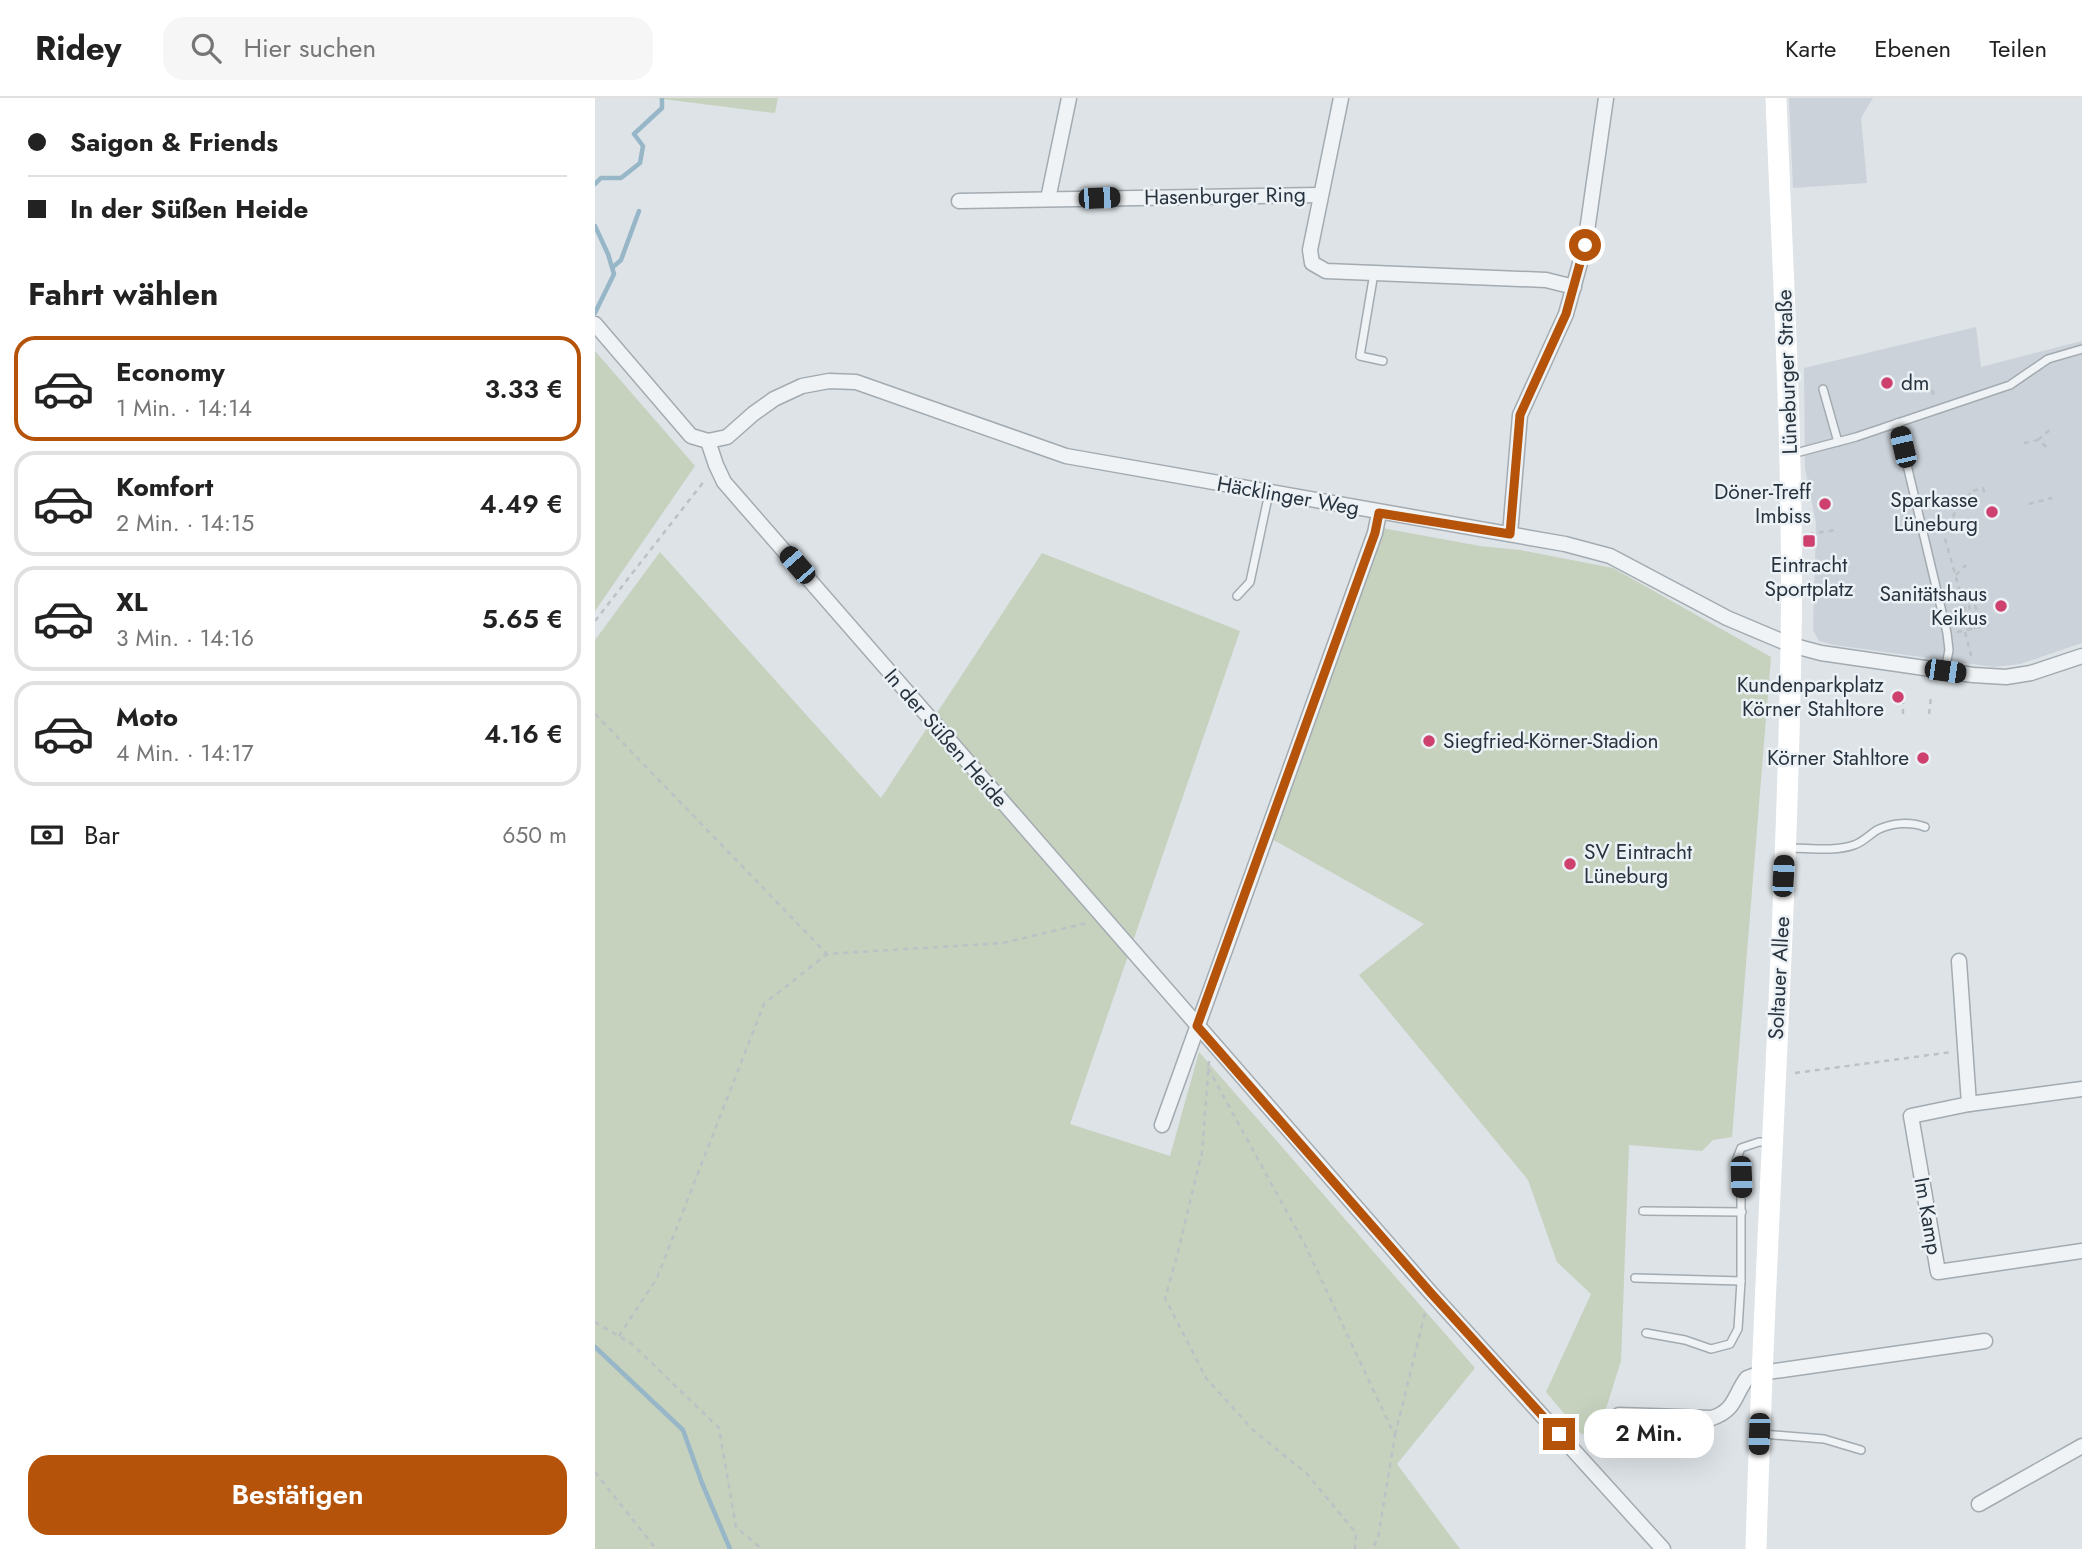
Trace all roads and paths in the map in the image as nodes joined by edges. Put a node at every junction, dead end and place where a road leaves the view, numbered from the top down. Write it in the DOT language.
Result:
graph roads {
  1 [pos="1069,98"];
  2 [pos="1341,98"];
  3 [pos="1606,98"];
  4 [pos="1776,98"];
  5 [pos="1320,195"];
  6 [pos="1048,199"];
  7 [pos="959,201"];
  8 [pos="1374,273"];
  9 [pos="1574,287"];
  10 [pos="596,325"];
  11 [pos="2082,349"];
  12 [pos="1383,361"];
  13 [pos="1823,389"];
  14 [pos="1897,423"];
  15 [pos="2051,429"];
  16 [pos="2038,440"];
  17 [pos="708,442"];
  18 [pos="1838,442"];
  19 [pos="2024,443"];
  20 [pos="2048,448"];
  21 [pos="1790,455"];
  22 [pos="716,465"];
  23 [pos="1269,493"];
  24 [pos="1985,495"];
  25 [pos="2052,498"];
  26 [pos="2029,505"];
  27 [pos="1379,513"];
  28 [pos="1835,530"];
  29 [pos="1510,534"];
  30 [pos="1815,534"];
  31 [pos="1966,565"];
  32 [pos="1955,576"];
  33 [pos="1237,596"];
  34 [pos="595,621"];
  35 [pos="1989,625"];
  36 [pos="1981,627"];
  37 [pos="1973,629"];
  38 [pos="1791,645"];
  39 [pos="2082,656"];
  40 [pos="1945,671"];
  41 [pos="1973,676"];
  42 [pos="1903,695"];
  43 [pos="1931,697"];
  44 [pos="595,714"];
  45 [pos="1903,714"];
  46 [pos="1929,714"];
  47 [pos="1925,827"];
  48 [pos="1785,848"];
  49 [pos="1104,920"];
  50 [pos="827,954"];
  51 [pos="1959,961"];
  52 [pos="1197,1026"];
  53 [pos="1210,1040"];
  54 [pos="1965,1051"];
  55 [pos="1208,1068"];
  56 [pos="1775,1075"];
  57 [pos="2082,1089"];
  58 [pos="1969,1104"];
  59 [pos="1162,1125"];
  60 [pos="1771,1142"];
  61 [pos="1643,1211"];
  62 [pos="1742,1212"];
  63 [pos="2082,1251"];
  64 [pos="1635,1278"];
  65 [pos="1741,1281"];
  66 [pos="1430,1292"];
  67 [pos="595,1322"];
  68 [pos="1646,1333"];
  69 [pos="619,1336"];
  70 [pos="1985,1341"];
  71 [pos="1761,1373"];
  72 [pos="1619,1415"];
  73 [pos="1759,1434"];
  74 [pos="1395,1436"];
  75 [pos="2082,1446"];
  76 [pos="1861,1450"];
  77 [pos="595,1472"];
  78 [pos="1979,1504"];
  79 [pos="656,1549"];
  80 [pos="762,1549"];
  81 [pos="1356,1549"];
  82 [pos="1372,1549"];
  83 [pos="1663,1549"];
  84 [pos="1756,1549"];
  1 -- 6 [label="street"];
  2 -- 5 [label="street"];
  3 -- 9 [label="street"];
  4 -- 21 [label="street, Lüneburger Straße"];
  5 -- 6 [label="street, Hasenburger Ring"];
  5 -- 8 [label="street, Hasenburger Ring"];
  6 -- 7 [label="street, Hasenburger Ring"];
  8 -- 9 [label="street, Hasenburger Ring"];
  8 -- 12 [label="lane"];
  9 -- 29 [label="street"];
  10 -- 17 [label="street"];
  11 -- 14 [label="lane"];
  13 -- 18 [label="lane"];
  14 -- 18 [label="lane"];
  14 -- 40 [label="lane"];
  15 -- 16 [label="path"];
  16 -- 19 [label="path"];
  16 -- 20 [label="path"];
  17 -- 22 [label="street, In der Süßen Heide"];
  17 -- 23 [label="street, Häcklinger Weg"];
  18 -- 21 [label="lane"];
  21 -- 38 [label="street, Lüneburger Straße"];
  22 -- 34 [label="path"];
  22 -- 49 [label="street, In der Süßen Heide"];
  23 -- 27 [label="street, Häcklinger Weg"];
  23 -- 33 [label="lane"];
  24 -- 32 [label="path"];
  25 -- 26 [label="path"];
  27 -- 29 [label="street, Häcklinger Weg"];
  27 -- 52 [label="street"];
  28 -- 30 [label="path"];
  29 -- 38 [label="street, Häcklinger Weg"];
  31 -- 32 [label="path"];
  32 -- 37 [label="path"];
  35 -- 36 [label="path"];
  36 -- 37 [label="path"];
  36 -- 37 [label="path"];
  37 -- 41 [label="path"];
  38 -- 40 [label="street, Häcklinger Weg"];
  38 -- 48 [label="street, Soltauer Allee"];
  39 -- 41 [label="street, Häcklinger Weg"];
  40 -- 41 [label="street, Häcklinger Weg"];
  42 -- 45 [label="path"];
  43 -- 46 [label="path"];
  44 -- 50 [label="path"];
  47 -- 48 [label="lane"];
  48 -- 56 [label="street, Soltauer Allee"];
  49 -- 50 [label="path"];
  49 -- 52 [label="street, In der Süßen Heide"];
  50 -- 69 [label="path"];
  51 -- 54 [label="street"];
  52 -- 53 [label="street, In der Süßen Heide"];
  52 -- 59 [label="street"];
  53 -- 55 [label="path"];
  53 -- 66 [label="street, In der Süßen Heide"];
  54 -- 56 [label="path"];
  54 -- 58 [label="street"];
  55 -- 74 [label="path"];
  55 -- 81 [label="path"];
  56 -- 60 [label="street, Soltauer Allee"];
  57 -- 58 [label="street, Im Kamp"];
  58 -- 63 [label="street, Im Kamp"];
  60 -- 62 [label="lane"];
  60 -- 71 [label="street, Soltauer Allee"];
  61 -- 62 [label="lane"];
  62 -- 65 [label="lane"];
  64 -- 65 [label="lane"];
  65 -- 68 [label="lane"];
  66 -- 74 [label="path"];
  66 -- 83 [label="street, In der Süßen Heide"];
  67 -- 69 [label="path"];
  69 -- 80 [label="path"];
  70 -- 71 [label="street"];
  71 -- 72 [label="street"];
  71 -- 73 [label="street, Soltauer Allee"];
  73 -- 76 [label="lane"];
  73 -- 84 [label="street, Soltauer Allee"];
  74 -- 82 [label="path"];
  75 -- 78 [label="street"];
  77 -- 79 [label="path"];
}
